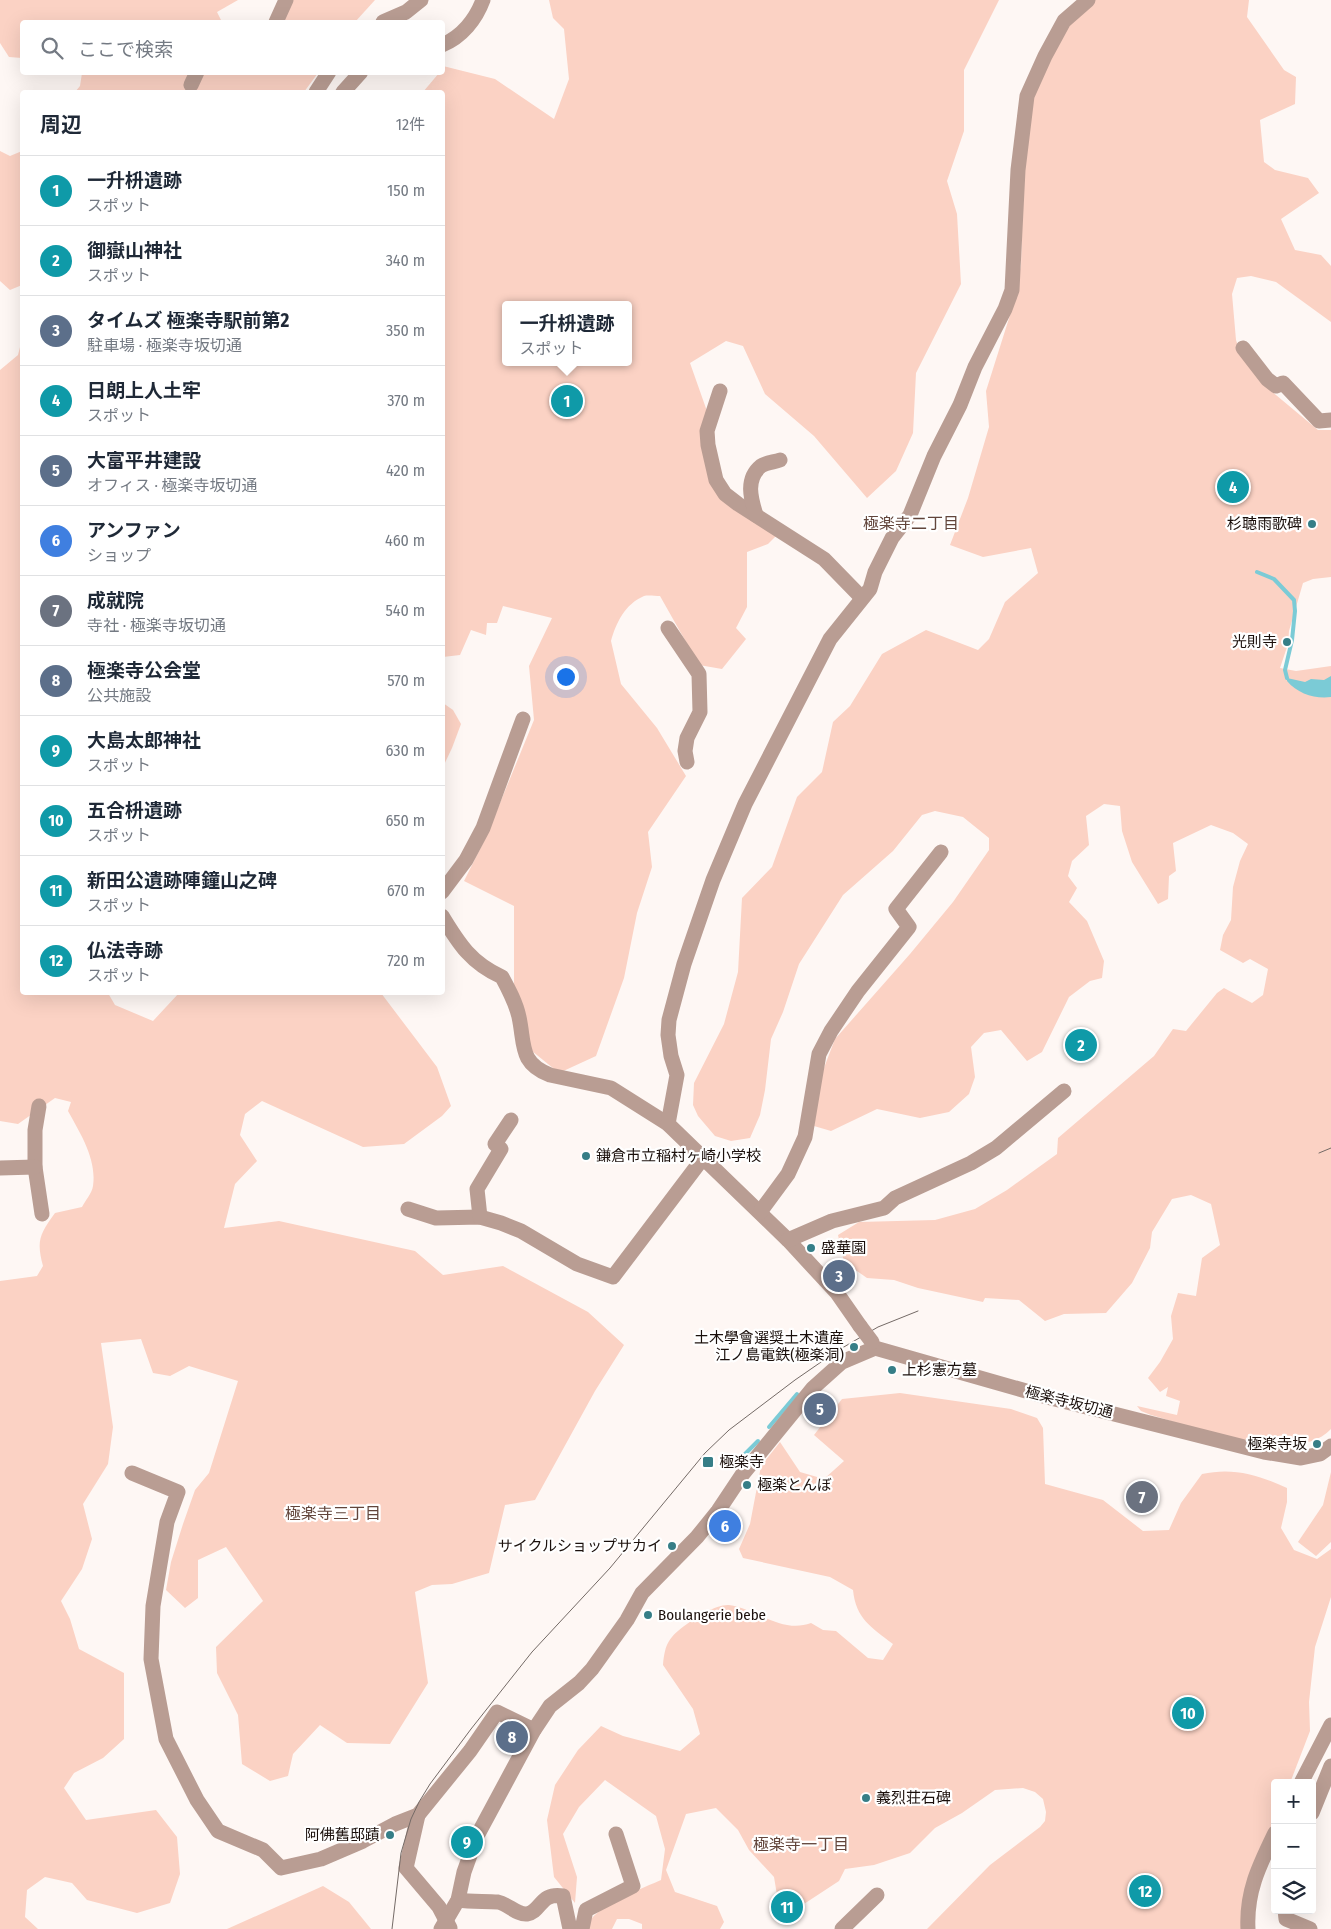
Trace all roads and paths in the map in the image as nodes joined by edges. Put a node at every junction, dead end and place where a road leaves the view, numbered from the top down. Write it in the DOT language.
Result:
graph roads {
  1 [pos="286,0"];
  2 [pos="422,0"];
  3 [pos="483,0"];
  4 [pos="1088,0"];
  5 [pos="277,20"];
  6 [pos="388,20"];
  7 [pos="445,44"];
  8 [pos="327,75"];
  9 [pos="358,75"];
  10 [pos="317,90"];
  11 [pos="345,90"];
  12 [pos="1243,348"];
  13 [pos="720,392"];
  14 [pos="1331,420"];
  15 [pos="780,460"];
  16 [pos="756,515"];
  17 [pos="862,598"];
  18 [pos="668,628"];
  19 [pos="523,719"];
  20 [pos="687,762"];
  21 [pos="941,852"];
  22 [pos="445,888"];
  23 [pos="445,921"];
  24 [pos="1064,1090"];
  25 [pos="39,1106"];
  26 [pos="511,1120"];
  27 [pos="668,1124"];
  28 [pos="704,1158"];
  29 [pos="34,1166"];
  30 [pos="0,1168"];
  31 [pos="408,1209"];
  32 [pos="760,1212"];
  33 [pos="42,1214"];
  34 [pos="480,1217"];
  35 [pos="788,1240"];
  36 [pos="874,1345"];
  37 [pos="1331,1446"];
  38 [pos="132,1473"];
  39 [pos="1331,1725"];
  40 [pos="534,1730"];
  41 [pos="1331,1766"];
  42 [pos="1303,1779"];
  43 [pos="1316,1802"];
  44 [pos="418,1815"];
  45 [pos="616,1834"];
  46 [pos="1271,1841"];
  47 [pos="876,1895"];
  48 [pos="458,1900"];
  49 [pos="1285,1914"];
  50 [pos="446,1926"];
  51 [pos="570,1929"];
  52 [pos="582,1929"];
  53 [pos="842,1929"];
  54 [pos="1248,1929"];
  55 [pos="1310,1929"];
  1 -- 5 [label="street"];
  2 -- 6 [label="street"];
  3 -- 7 [label="street"];
  4 -- 17 [label="street"];
  8 -- 10 [label="street"];
  9 -- 11 [label="street"];
  12 -- 14 [label="street"];
  13 -- 16 [label="street"];
  15 -- 16 [label="street"];
  16 -- 17 [label="street"];
  17 -- 27 [label="street"];
  18 -- 20 [label="street"];
  19 -- 22 [label="street"];
  21 -- 32 [label="street"];
  23 -- 27 [label="street"];
  24 -- 35 [label="street"];
  25 -- 29 [label="street"];
  26 -- 34 [label="street"];
  27 -- 28 [label="street"];
  28 -- 32 [label="street"];
  28 -- 34 [label="street"];
  29 -- 30 [label="street"];
  29 -- 33 [label="street"];
  31 -- 34 [label="street"];
  32 -- 35 [label="street"];
  35 -- 36 [label="street, bridge"];
  36 -- 37 [label="street, 極楽寺坂切通"];
  36 -- 40 [label="street"];
  38 -- 44 [label="street"];
  39 -- 42 [label="street"];
  40 -- 44 [label="street"];
  40 -- 48 [label="street"];
  41 -- 43 [label="street"];
  44 -- 50 [label="street"];
  45 -- 52 [label="street"];
  46 -- 54 [label="street"];
  47 -- 53 [label="street"];
  48 -- 50 [label="street"];
  48 -- 51 [label="street"];
  49 -- 55 [label="street"];
}
